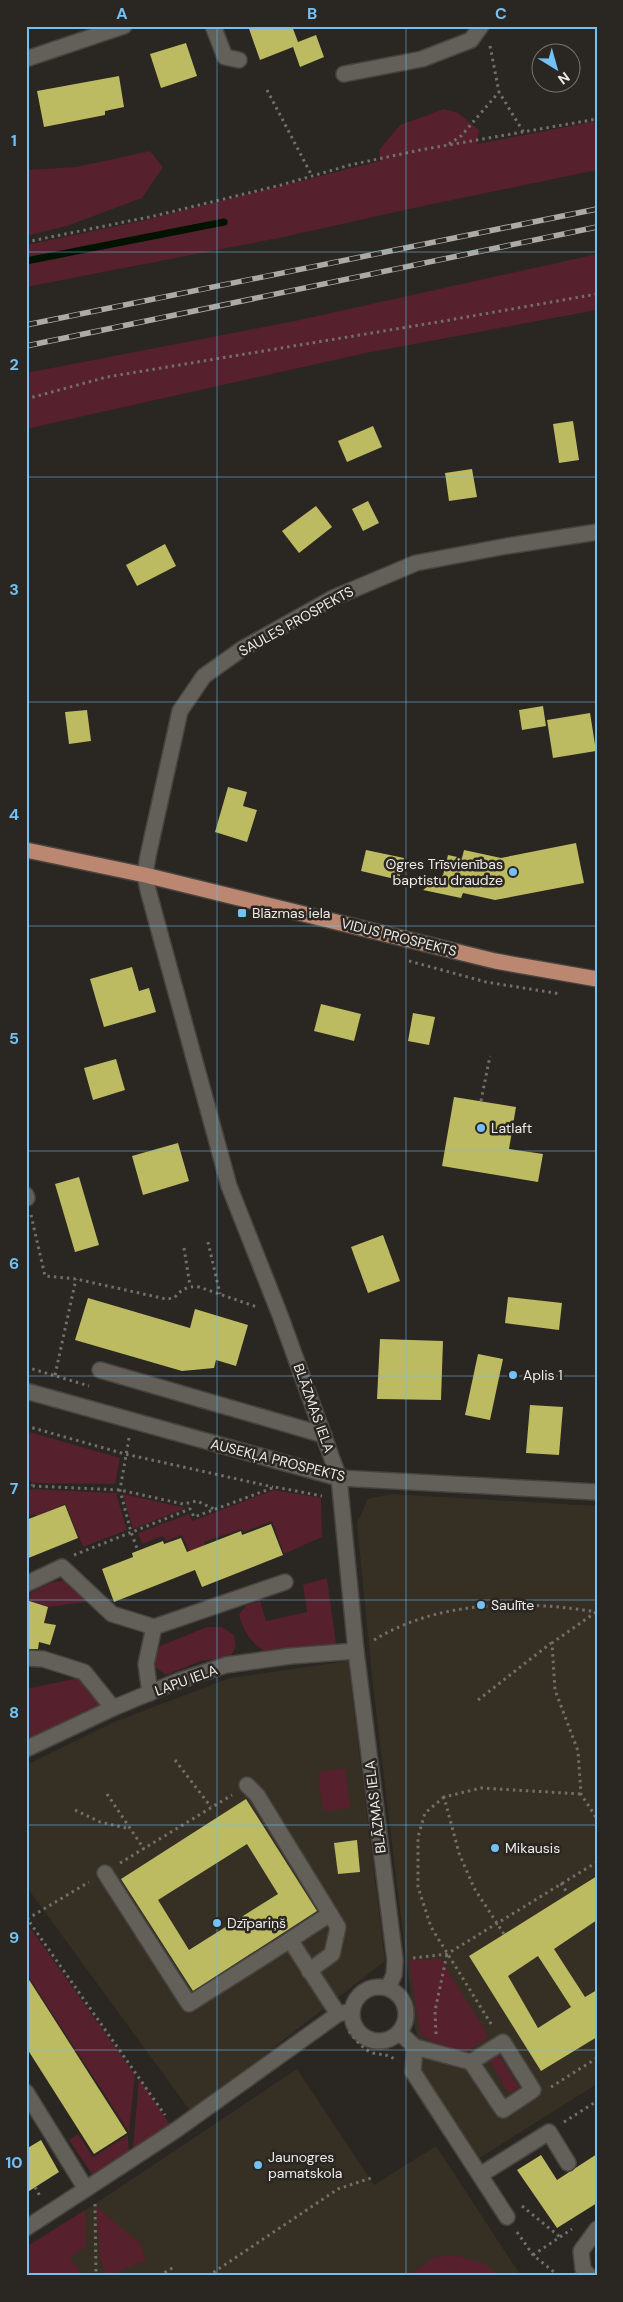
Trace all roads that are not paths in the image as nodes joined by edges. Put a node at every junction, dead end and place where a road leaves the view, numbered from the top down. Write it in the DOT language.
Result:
graph roads {
  1 [pos="124,26"];
  2 [pos="213,26"];
  3 [pos="481,26"];
  4 [pos="26,59"];
  5 [pos="239,60"];
  6 [pos="344,74"];
  7 [pos="597,532"];
  8 [pos="26,850"];
  9 [pos="145,875"];
  10 [pos="597,979"];
  11 [pos="100,1370"];
  12 [pos="26,1391"];
  13 [pos="324,1435"];
  14 [pos="339,1478"];
  15 [pos="597,1492"];
  16 [pos="285,1582"];
  17 [pos="26,1584"];
  18 [pos="154,1627"];
  19 [pos="356,1651"];
  20 [pos="26,1658"];
  21 [pos="150,1693"];
  22 [pos="114,1708"];
  23 [pos="26,1749"];
  24 [pos="247,1786"];
  25 [pos="105,1873"];
  26 [pos="330,1914"];
  27 [pos="290,1940"];
  28 [pos="309,1971"];
  29 [pos="388,1987"];
  30 [pos="345,2013"];
  31 [pos="399,2032"];
  32 [pos="415,2047"];
  33 [pos="471,2062"];
  34 [pos="26,2092"];
  35 [pos="568,2163"];
  36 [pos="480,2176"];
  37 [pos="86,2189"];
  38 [pos="507,2217"];
  39 [pos="26,2228"];
  40 [pos="597,2229"];
  41 [pos="590,2276"];
  1 -- 4 [label="street"];
  2 -- 5 [label="street"];
  3 -- 6 [label="street"];
  7 -- 9 [label="street, SAULES PROSPEKTS"];
  8 -- 9 [label="main road, VIDUS PROSPEKTS"];
  9 -- 10 [label="main road, VIDUS PROSPEKTS"];
  9 -- 13 [label="street, BLĀZMAS IELA"];
  11 -- 13 [label="street"];
  12 -- 14 [label="street, AUSEKĻA PROSPEKTS"];
  13 -- 14 [label="street, BLĀZMAS IELA"];
  14 -- 15 [label="street, AUSEKĻA PROSPEKTS"];
  14 -- 19 [label="street, BLĀZMAS IELA"];
  16 -- 18 [label="street"];
  17 -- 18 [label="street"];
  18 -- 21 [label="street"];
  19 -- 21 [label="street, LAPU IELA"];
  19 -- 29 [label="street, BLĀZMAS IELA"];
  20 -- 22 [label="street"];
  21 -- 22 [label="street, LAPU IELA"];
  22 -- 23 [label="street, LAPU IELA"];
  24 -- 26 [label="street"];
  25 -- 27 [label="street"];
  26 -- 27 [label="street"];
  26 -- 28 [label="street"];
  27 -- 28 [label="street"];
  28 -- 30 [label="street"];
  29 -- 30 [label="street"];
  29 -- 31 [label="street"];
  30 -- 31 [label="street"];
  30 -- 37 [label="street"];
  31 -- 32 [label="street"];
  32 -- 33 [label="street"];
  32 -- 36 [label="street"];
  33 -- 33 [label="street"];
  34 -- 37 [label="street"];
  35 -- 36 [label="street"];
  36 -- 38 [label="street"];
  37 -- 39 [label="street"];
  40 -- 41 [label="street"];
}
